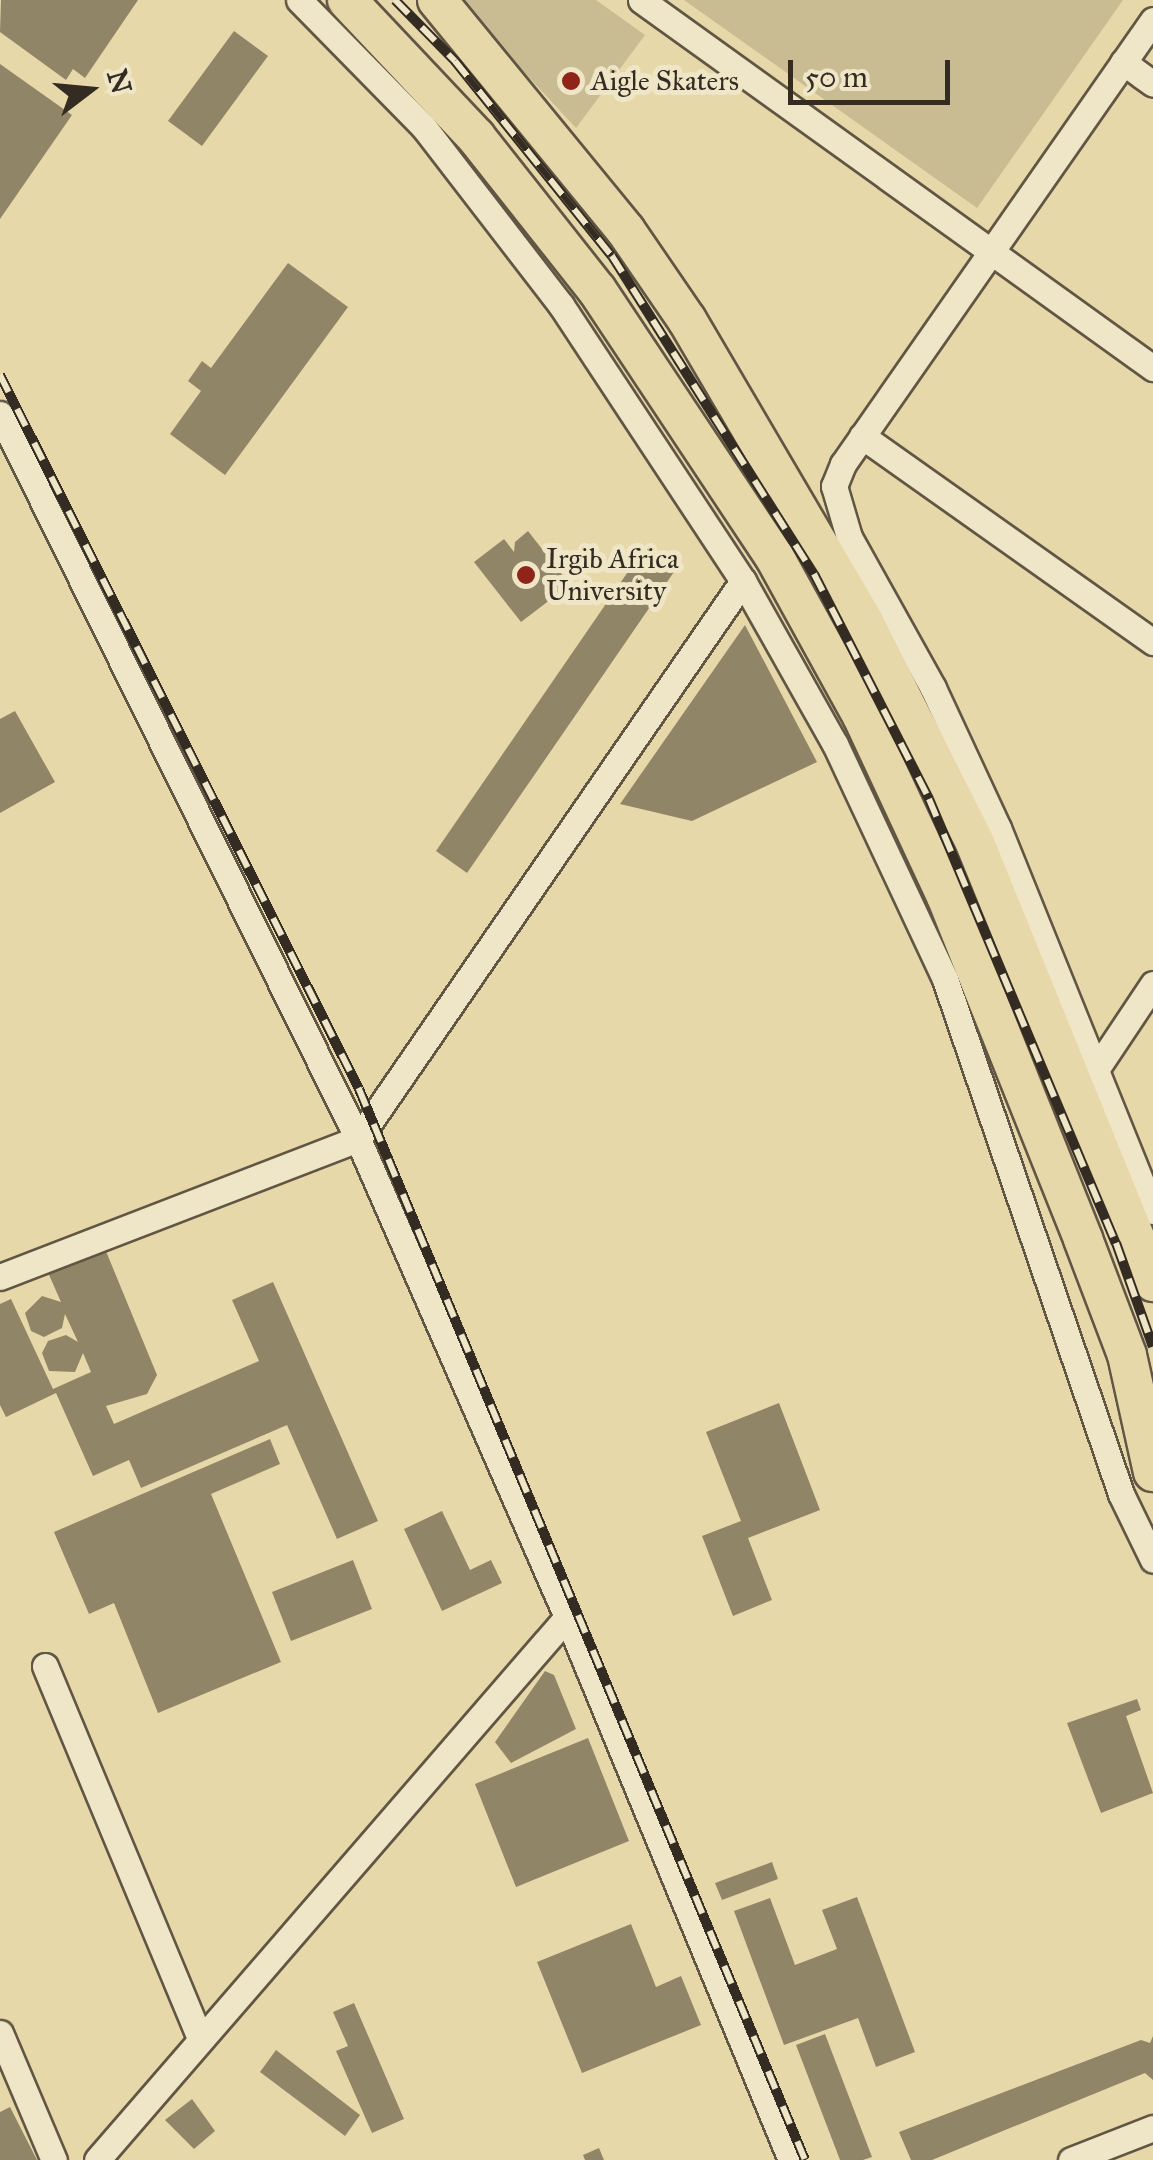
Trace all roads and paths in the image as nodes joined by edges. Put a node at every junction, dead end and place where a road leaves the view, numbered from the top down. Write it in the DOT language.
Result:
graph roads {
  1 [pos="299,0"];
  2 [pos="347,0"];
  3 [pos="437,0"];
  4 [pos="641,0"];
  5 [pos="1153,20"];
  6 [pos="1123,62"];
  7 [pos="1153,84"];
  8 [pos="992,250"];
  9 [pos="1153,368"];
  10 [pos="0,414"];
  11 [pos="862,436"];
  12 [pos="743,581"];
  13 [pos="1153,642"];
  14 [pos="1153,984"];
  15 [pos="1096,1068"];
  16 [pos="358,1140"];
  17 [pos="1152,1206"];
  18 [pos="1083,1240"];
  19 [pos="1044,1256"];
  20 [pos="0,1277"];
  21 [pos="1153,1282"];
  22 [pos="1153,1472"];
  23 [pos="1153,1560"];
  24 [pos="567,1617"];
  25 [pos="45,1666"];
  26 [pos="0,2033"];
  27 [pos="200,2038"];
  28 [pos="6,2066"];
  29 [pos="1153,2128"];
  30 [pos="54,2160"];
  31 [pos="97,2160"];
  32 [pos="791,2160"];
  33 [pos="1070,2160"];
  1 -- 12 [label="street"];
  2 -- 18 [label="highway"];
  3 -- 21 [label="highway"];
  4 -- 8 [label="street"];
  5 -- 6 [label="street"];
  6 -- 7 [label="street"];
  6 -- 8 [label="street"];
  8 -- 9 [label="street"];
  8 -- 11 [label="street"];
  10 -- 16 [label="street"];
  11 -- 13 [label="street"];
  11 -- 15 [label="street"];
  12 -- 16 [label="street"];
  12 -- 19 [label="street"];
  14 -- 15 [label="street"];
  15 -- 17 [label="street"];
  16 -- 20 [label="street"];
  16 -- 24 [label="street"];
  18 -- 19 [label="street"];
  18 -- 22 [label="highway"];
  19 -- 23 [label="street"];
  24 -- 27 [label="street"];
  24 -- 32 [label="street"];
  25 -- 27 [label="street"];
  26 -- 28 [label="street"];
  27 -- 31 [label="street"];
  28 -- 30 [label="street"];
  29 -- 33 [label="street"];
}
